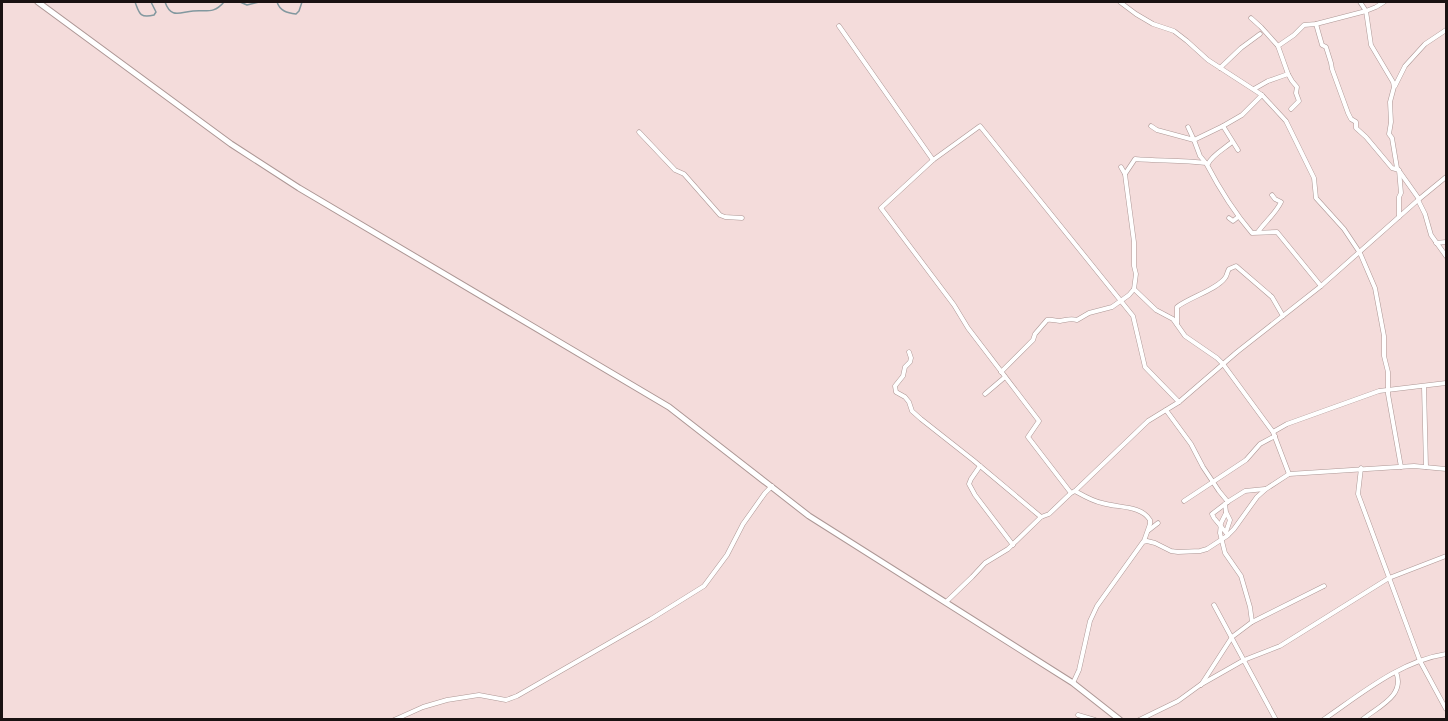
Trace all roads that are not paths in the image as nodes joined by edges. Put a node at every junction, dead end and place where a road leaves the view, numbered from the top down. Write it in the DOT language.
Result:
graph roads {
  1 [pos="38,2"];
  2 [pos="1120,2"];
  3 [pos="1360,2"];
  4 [pos="1384,2"];
  5 [pos="1366,10"];
  6 [pos="1251,18"];
  7 [pos="1316,24"];
  8 [pos="839,26"];
  9 [pos="1446,30"];
  10 [pos="1260,34"];
  11 [pos="1278,46"];
  12 [pos="1220,68"];
  13 [pos="1288,74"];
  14 [pos="1394,87"];
  15 [pos="1254,89"];
  16 [pos="1262,95"];
  17 [pos="1291,110"];
  18 [pos="1151,126"];
  19 [pos="1222,126"];
  20 [pos="1188,127"];
  21 [pos="639,132"];
  22 [pos="1194,140"];
  23 [pos="1232,142"];
  24 [pos="1238,150"];
  25 [pos="933,160"];
  26 [pos="1207,164"];
  27 [pos="1121,167"];
  28 [pos="1399,170"];
  29 [pos="1125,174"];
  30 [pos="1446,177"];
  31 [pos="1272,195"];
  32 [pos="1418,200"];
  33 [pos="1238,217"];
  34 [pos="1399,217"];
  35 [pos="742,218"];
  36 [pos="1229,218"];
  37 [pos="1258,233"];
  38 [pos="1446,242"];
  39 [pos="1436,243"];
  40 [pos="1360,253"];
  41 [pos="1446,256"];
  42 [pos="1321,286"];
  43 [pos="1134,290"];
  44 [pos="1121,301"];
  45 [pos="1283,316"];
  46 [pos="1177,324"];
  47 [pos="909,352"];
  48 [pos="1223,364"];
  49 [pos="1001,372"];
  50 [pos="1005,377"];
  51 [pos="1446,383"];
  52 [pos="1424,387"];
  53 [pos="1388,390"];
  54 [pos="985,394"];
  55 [pos="1179,402"];
  56 [pos="1166,410"];
  57 [pos="1274,434"];
  58 [pos="980,466"];
  59 [pos="1401,467"];
  60 [pos="1426,467"];
  61 [pos="1361,468"];
  62 [pos="1446,469"];
  63 [pos="1289,474"];
  64 [pos="1213,483"];
  65 [pos="772,486"];
  66 [pos="1266,489"];
  67 [pos="1073,492"];
  68 [pos="1184,501"];
  69 [pos="1227,503"];
  70 [pos="1227,513"];
  71 [pos="1041,517"];
  72 [pos="1158,523"];
  73 [pos="1221,526"];
  74 [pos="1148,531"];
  75 [pos="1227,533"];
  76 [pos="1222,539"];
  77 [pos="1144,542"];
  78 [pos="1012,545"];
  79 [pos="1016,552"];
  80 [pos="1446,555"];
  81 [pos="1389,578"];
  82 [pos="1324,586"];
  83 [pos="946,602"];
  84 [pos="1214,605"];
  85 [pos="1252,622"];
  86 [pos="1232,637"];
  87 [pos="1446,654"];
  88 [pos="1244,660"];
  89 [pos="1420,661"];
  90 [pos="1396,672"];
  91 [pos="1073,683"];
  92 [pos="1200,685"];
  93 [pos="1446,709"];
  94 [pos="1078,715"];
  95 [pos="1142,719"];
  96 [pos="394,720"];
  97 [pos="1095,720"];
  98 [pos="1120,720"];
  99 [pos="1276,720"];
  100 [pos="1323,720"];
  101 [pos="1362,720"];
  1 -- 65 [label="main road"];
  2 -- 12 [label="street"];
  3 -- 5 [label="street"];
  4 -- 5 [label="street"];
  5 -- 7 [label="street"];
  5 -- 14 [label="street"];
  6 -- 11 [label="street"];
  7 -- 11 [label="street"];
  7 -- 28 [label="street"];
  8 -- 25 [label="street"];
  9 -- 14 [label="street"];
  10 -- 12 [label="street"];
  11 -- 13 [label="street"];
  12 -- 15 [label="street"];
  13 -- 15 [label="street"];
  13 -- 17 [label="street"];
  14 -- 28 [label="street"];
  15 -- 16 [label="street"];
  16 -- 19 [label="street"];
  16 -- 40 [label="street"];
  18 -- 22 [label="street"];
  19 -- 22 [label="street"];
  19 -- 23 [label="street"];
  20 -- 22 [label="street"];
  21 -- 35 [label="street"];
  22 -- 26 [label="street"];
  23 -- 24 [label="street"];
  23 -- 26 [label="street"];
  25 -- 44 [label="street"];
  25 -- 49 [label="street"];
  26 -- 29 [label="street"];
  26 -- 33 [label="street"];
  27 -- 29 [label="street"];
  28 -- 32 [label="street"];
  28 -- 34 [label="street"];
  29 -- 43 [label="street"];
  30 -- 32 [label="street"];
  31 -- 37 [label="street"];
  32 -- 34 [label="street"];
  32 -- 39 [label="street"];
  33 -- 36 [label="street"];
  33 -- 37 [label="street"];
  34 -- 40 [label="street"];
  37 -- 42 [label="street"];
  38 -- 39 [label="street"];
  39 -- 41 [label="street"];
  40 -- 42 [label="street"];
  40 -- 53 [label="street"];
  42 -- 45 [label="street"];
  43 -- 44 [label="street"];
  43 -- 46 [label="street"];
  44 -- 49 [label="street"];
  44 -- 55 [label="street"];
  45 -- 46 [label="street"];
  45 -- 48 [label="street"];
  46 -- 48 [label="street"];
  47 -- 58 [label="street"];
  48 -- 55 [label="street"];
  48 -- 57 [label="street"];
  49 -- 50 [label="street"];
  50 -- 54 [label="street"];
  50 -- 67 [label="street"];
  51 -- 52 [label="street"];
  52 -- 53 [label="street"];
  52 -- 60 [label="street"];
  53 -- 57 [label="street"];
  53 -- 59 [label="street"];
  55 -- 56 [label="street"];
  56 -- 64 [label="street"];
  56 -- 67 [label="street"];
  57 -- 63 [label="street"];
  57 -- 64 [label="street"];
  58 -- 71 [label="street"];
  58 -- 78 [label="street"];
  59 -- 60 [label="street"];
  59 -- 61 [label="street"];
  60 -- 62 [label="street"];
  61 -- 63 [label="street"];
  61 -- 81 [label="street"];
  63 -- 66 [label="street"];
  64 -- 68 [label="street"];
  64 -- 69 [label="street"];
  65 -- 83 [label="main road"];
  65 -- 96 [label="street"];
  66 -- 69 [label="street"];
  66 -- 75 [label="street"];
  67 -- 71 [label="street"];
  67 -- 74 [label="street"];
  69 -- 70 [label="street"];
  69 -- 73 [label="street"];
  70 -- 73 [label="street"];
  70 -- 75 [label="street"];
  71 -- 78 [label="street"];
  72 -- 74 [label="street"];
  73 -- 75 [label="street"];
  73 -- 76 [label="street"];
  74 -- 77 [label="street"];
  75 -- 76 [label="street"];
  76 -- 77 [label="street"];
  76 -- 85 [label="street"];
  77 -- 91 [label="street"];
  78 -- 79 [label="street"];
  78 -- 83 [label="street"];
  80 -- 81 [label="street"];
  81 -- 88 [label="street"];
  81 -- 89 [label="street"];
  82 -- 85 [label="street"];
  83 -- 91 [label="main road"];
  84 -- 86 [label="street"];
  85 -- 86 [label="street"];
  86 -- 88 [label="street"];
  86 -- 92 [label="street"];
  87 -- 89 [label="street"];
  88 -- 92 [label="street"];
  88 -- 99 [label="street"];
  89 -- 90 [label="street"];
  89 -- 93 [label="street"];
  90 -- 100 [label="street"];
  90 -- 101 [label="street"];
  91 -- 98 [label="main road"];
  92 -- 95 [label="street"];
  94 -- 97 [label="street"];
}
